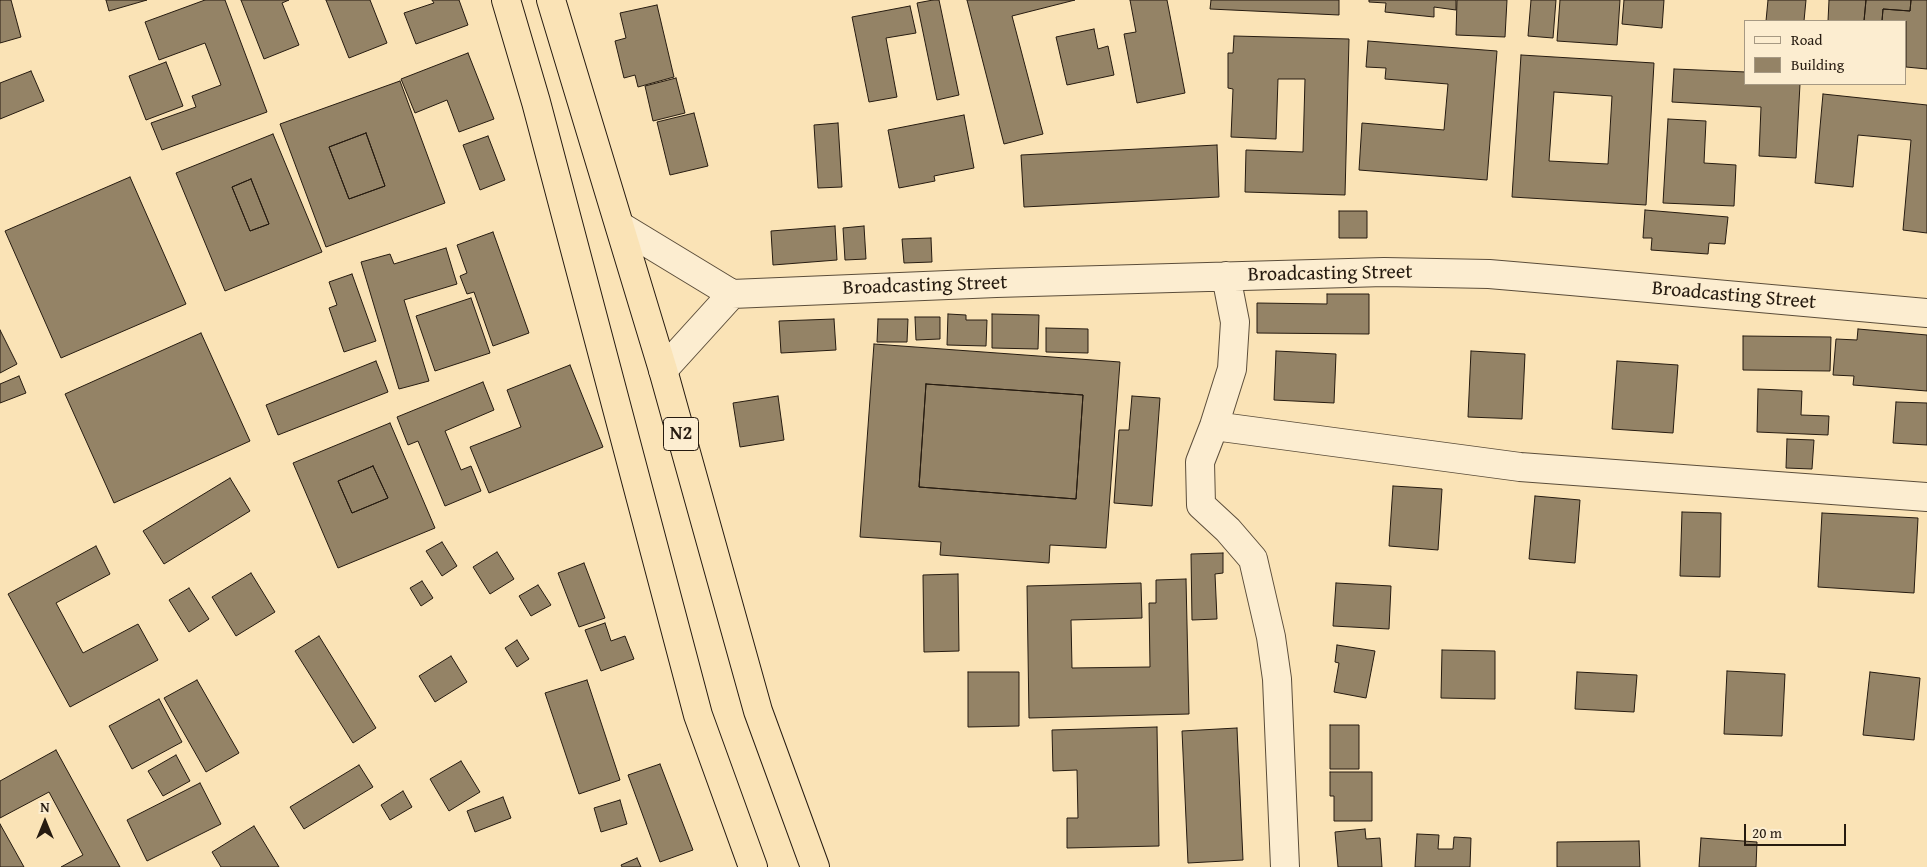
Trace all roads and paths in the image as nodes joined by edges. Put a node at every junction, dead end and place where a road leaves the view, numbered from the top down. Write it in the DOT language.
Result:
graph roads {
  1 [pos="506,0"];
  2 [pos="551,0"];
  3 [pos="620,226"];
  4 [pos="1226,276"];
  5 [pos="732,294"];
  6 [pos="1927,313"];
  7 [pos="663,370"];
  8 [pos="1214,426"];
  9 [pos="1927,497"];
  10 [pos="753,867"];
  11 [pos="815,867"];
  12 [pos="1285,867"];
  1 -- 10 [label="highway"];
  2 -- 3 [label="highway, N2"];
  3 -- 5 [label="street"];
  3 -- 7 [label="highway, N2"];
  4 -- 5 [label="street, Broadcasting Street"];
  4 -- 6 [label="street, Broadcasting Street"];
  4 -- 8 [label="street"];
  5 -- 7 [label="street"];
  7 -- 11 [label="highway, N2"];
  8 -- 9 [label="street"];
  8 -- 12 [label="street"];
}
